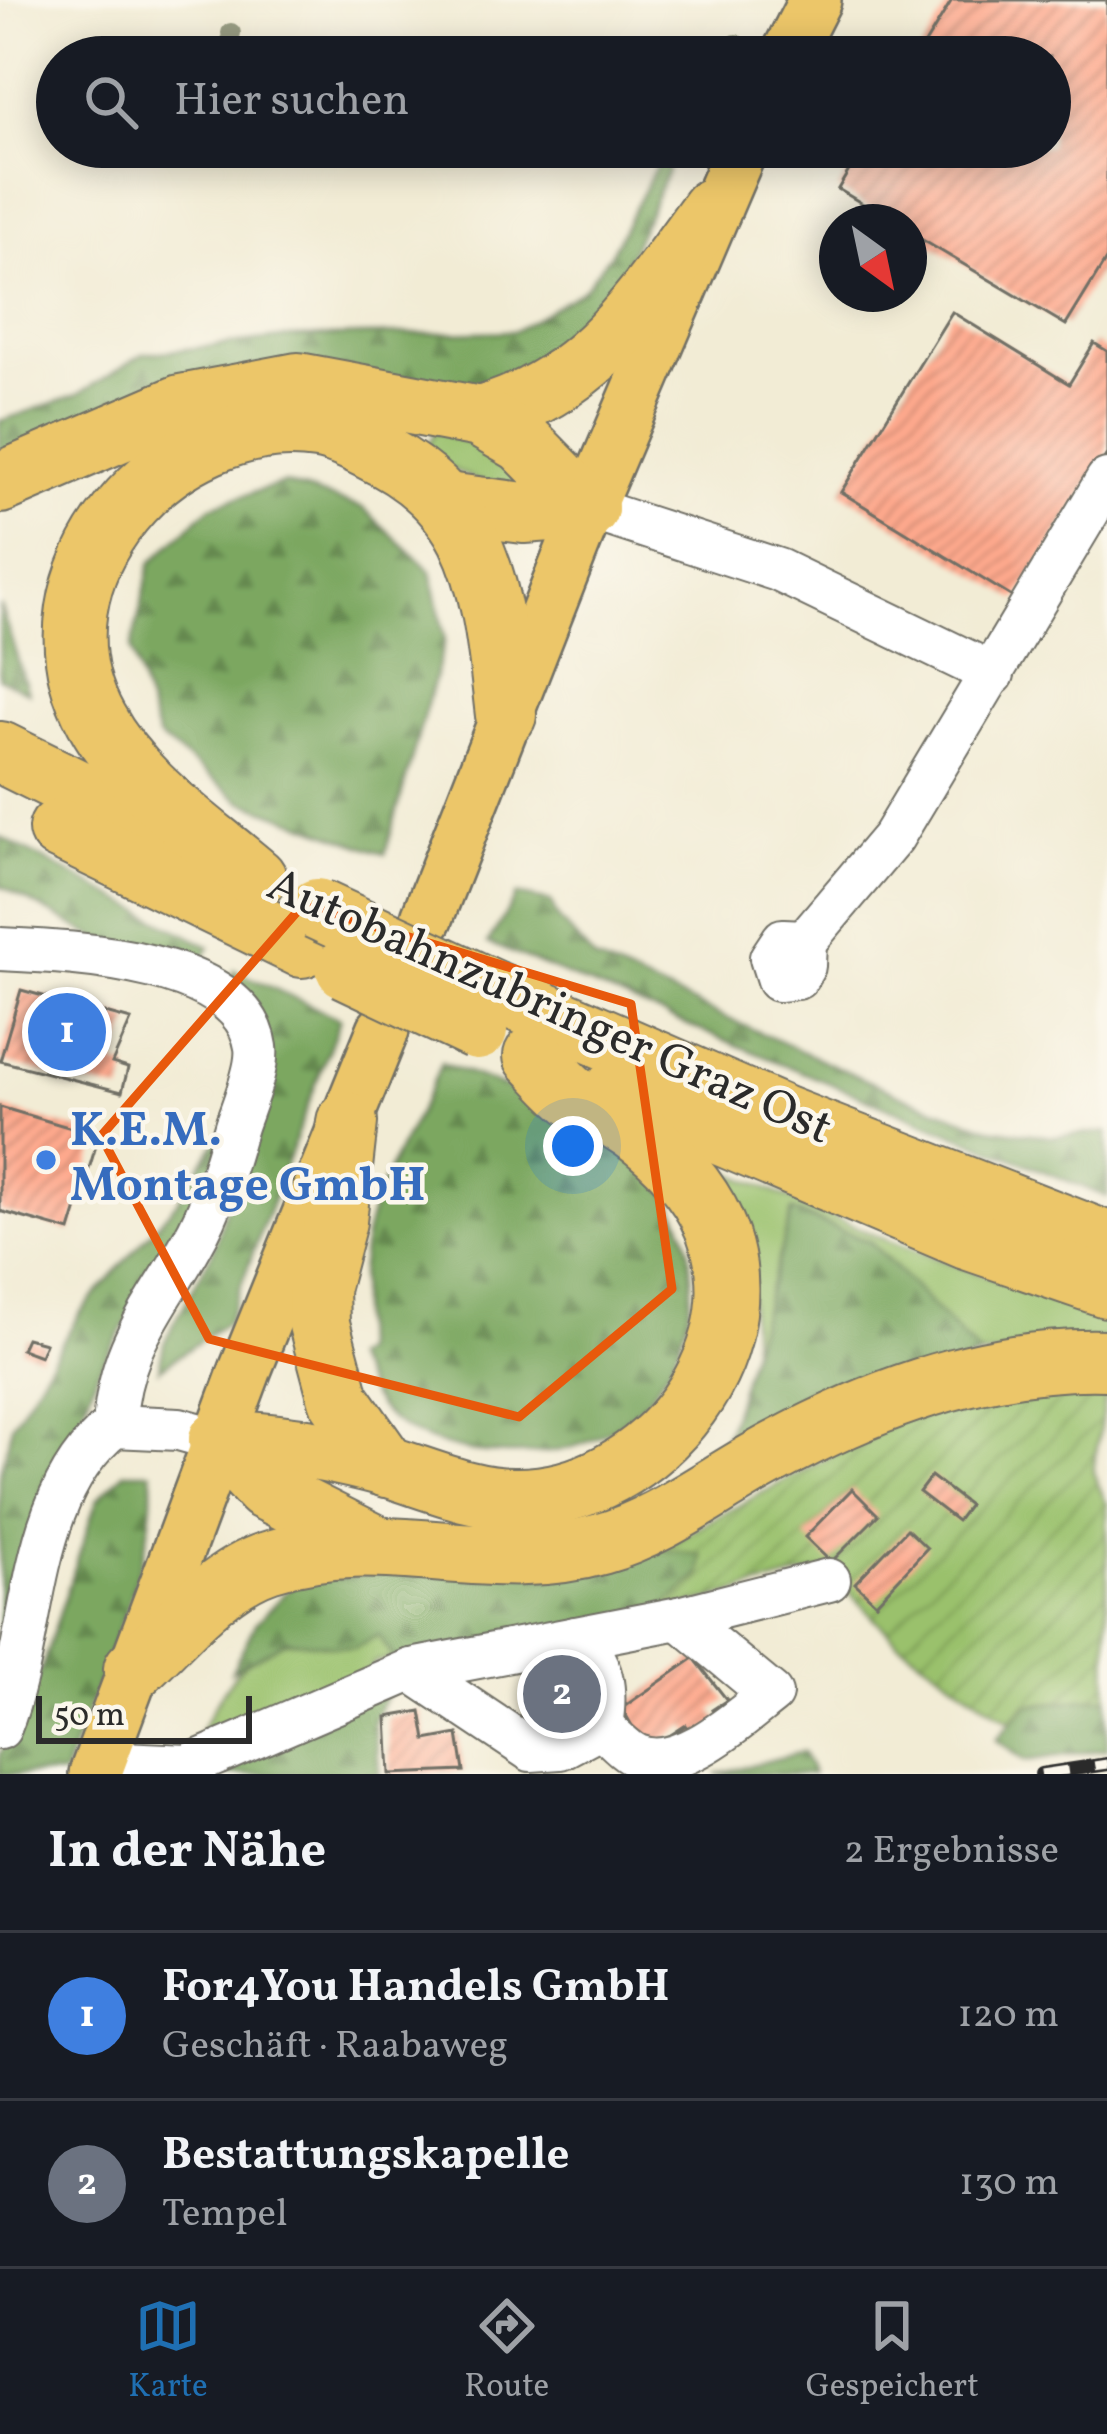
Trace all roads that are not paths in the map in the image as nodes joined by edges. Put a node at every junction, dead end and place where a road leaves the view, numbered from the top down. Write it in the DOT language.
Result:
graph roads {
  1 [pos="815,0"];
  2 [pos="797,36"];
  3 [pos="732,168"];
  4 [pos="711,209"];
  5 [pos="481,417"];
  6 [pos="1107,480"];
  7 [pos="0,483"];
  8 [pos="446,503"];
  9 [pos="588,508"];
  10 [pos="993,674"];
  11 [pos="506,715"];
  12 [pos="0,752"];
  13 [pos="0,799"];
  14 [pos="256,878"];
  15 [pos="427,918"];
  16 [pos="309,928"];
  17 [pos="805,941"];
  18 [pos="0,949"];
  19 [pos="485,1011"];
  20 [pos="383,1030"];
  21 [pos="534,1056"];
  22 [pos="347,1122"];
  23 [pos="1107,1241"];
  24 [pos="1107,1287"];
  25 [pos="1107,1360"];
  26 [pos="114,1426"];
  27 [pos="219,1440"];
  28 [pos="387,1467"];
  29 [pos="371,1543"];
  30 [pos="829,1580"];
  31 [pos="679,1618"];
  32 [pos="576,1638"];
  33 [pos="134,1669"];
  34 [pos="411,1670"];
  35 [pos="601,1726"];
  36 [pos="0,1728"];
  37 [pos="98,1768"];
  1 -- 2 [label="main road"];
  3 -- 4 [label="main road"];
  4 -- 5 [label="highway"];
  4 -- 9 [label="main road"];
  5 -- 7 [label="highway"];
  5 -- 9 [label="highway"];
  6 -- 10 [label="street"];
  8 -- 9 [label="highway"];
  8 -- 11 [label="highway"];
  8 -- 14 [label="highway"];
  9 -- 10 [label="street"];
  9 -- 11 [label="main road"];
  10 -- 17 [label="street"];
  11 -- 15 [label="main road"];
  12 -- 14 [label="highway, Autobahnzubringer Graz Ost"];
  13 -- 16 [label="highway, Autobahnzubringer Graz Ost"];
  14 -- 16 [label="highway, Autobahnzubringer Graz Ost"];
  16 -- 19 [label="highway, Autobahnzubringer Graz Ost, bridge"];
  18 -- 26 [label="street"];
  19 -- 21 [label="highway, Autobahnzubringer Graz Ost"];
  19 -- 23 [label="highway, Autobahnzubringer Graz Ost"];
  20 -- 22 [label="main road"];
  21 -- 24 [label="highway, Autobahnzubringer Graz Ost"];
  21 -- 28 [label="highway"];
  22 -- 27 [label="main road"];
  22 -- 28 [label="highway"];
  25 -- 29 [label="highway"];
  26 -- 27 [label="street"];
  26 -- 36 [label="street"];
  27 -- 28 [label="highway"];
  27 -- 29 [label="highway"];
  27 -- 33 [label="main road"];
  29 -- 33 [label="highway"];
  30 -- 31 [label="street"];
  31 -- 32 [label="street"];
  31 -- 35 [label="street"];
  32 -- 34 [label="street"];
  32 -- 35 [label="street"];
  33 -- 37 [label="main road"];
  34 -- 35 [label="street"];
  34 -- 37 [label="street"];
}
